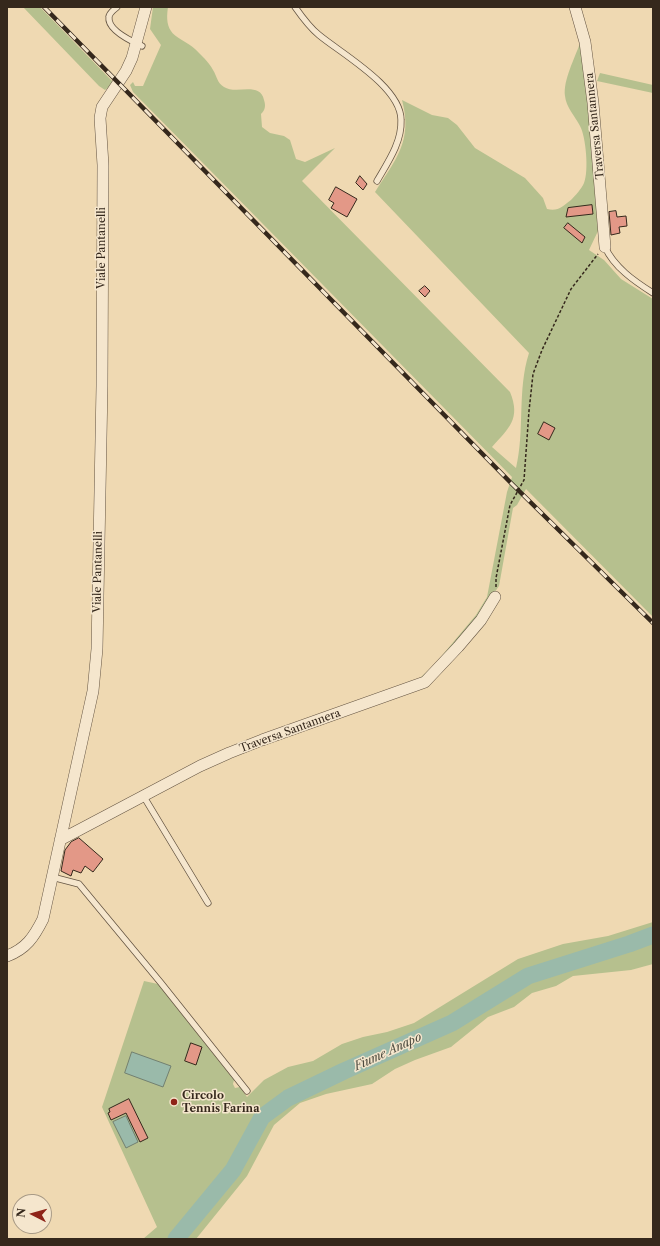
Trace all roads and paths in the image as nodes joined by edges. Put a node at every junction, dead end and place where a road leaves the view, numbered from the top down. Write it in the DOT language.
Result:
graph roads {
  1 [pos="117,7"];
  2 [pos="147,7"];
  3 [pos="295,7"];
  4 [pos="575,7"];
  5 [pos="140,44"];
  6 [pos="377,181"];
  7 [pos="605,247"];
  8 [pos="653,293"];
  9 [pos="495,597"];
  10 [pos="144,797"];
  11 [pos="60,840"];
  12 [pos="52,877"];
  13 [pos="208,903"];
  14 [pos="7,956"];
  15 [pos="247,1091"];
  1 -- 5 [label="lane"];
  2 -- 5 [label="street, Viale Pantanelli"];
  3 -- 6 [label="lane"];
  4 -- 7 [label="street, Traversa Santannera"];
  5 -- 11 [label="street, Viale Pantanelli"];
  7 -- 8 [label="lane"];
  7 -- 9 [label="path"];
  9 -- 10 [label="street, Traversa Santannera"];
  10 -- 11 [label="street, Traversa Santannera"];
  10 -- 13 [label="lane"];
  11 -- 12 [label="street, Viale Pantanelli"];
  12 -- 14 [label="street, Viale Pantanelli"];
  12 -- 15 [label="lane"];
}
